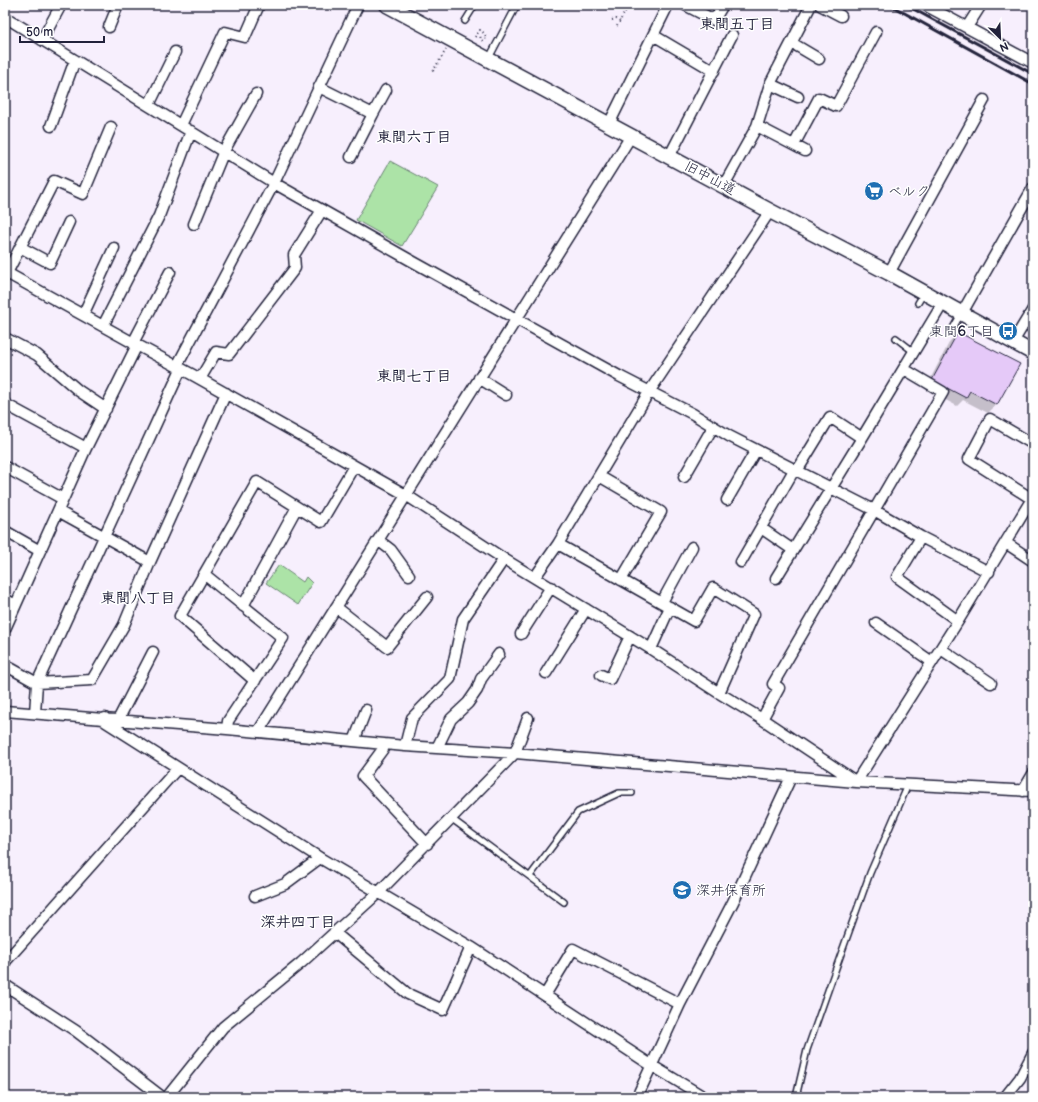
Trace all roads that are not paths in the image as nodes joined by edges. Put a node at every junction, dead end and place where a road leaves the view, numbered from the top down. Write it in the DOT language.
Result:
graph roads {
  1 [pos="61,5"];
  2 [pos="118,5"];
  3 [pos="259,5"];
  4 [pos="358,5"];
  5 [pos="387,5"];
  6 [pos="475,5"];
  7 [pos="517,5"];
  8 [pos="668,5"];
  9 [pos="685,5"];
  10 [pos="723,5"];
  11 [pos="811,5"];
  12 [pos="820,5"];
  13 [pos="925,5"];
  14 [pos="981,5"];
  15 [pos="841,16"];
  16 [pos="5,18"];
  17 [pos="465,21"];
  18 [pos="109,27"];
  19 [pos="967,27"];
  20 [pos="876,32"];
  21 [pos="653,35"];
  22 [pos="732,35"];
  23 [pos="42,40"];
  24 [pos="792,43"];
  25 [pos="175,52"];
  26 [pos="488,59"];
  27 [pos="819,59"];
  28 [pos="75,60"];
  29 [pos="1033,63"];
  30 [pos="714,71"];
  31 [pos="770,84"];
  32 [pos="320,87"];
  33 [pos="386,90"];
  34 [pos="256,94"];
  35 [pos="798,97"];
  36 [pos="984,100"];
  37 [pos="149,105"];
  38 [pos="373,114"];
  39 [pos="609,124"];
  40 [pos="181,125"];
  41 [pos="51,126"];
  42 [pos="757,126"];
  43 [pos="111,127"];
  44 [pos="192,131"];
  45 [pos="631,136"];
  46 [pos="794,145"];
  47 [pos="224,151"];
  48 [pos="805,151"];
  49 [pos="351,157"];
  50 [pos="670,157"];
  51 [pos="274,183"];
  52 [pos="724,185"];
  53 [pos="1033,188"];
  54 [pos="322,210"];
  55 [pos="770,211"];
  56 [pos="69,222"];
  57 [pos="194,224"];
  58 [pos="20,247"];
  59 [pos="114,248"];
  60 [pos="6,272"];
  61 [pos="170,272"];
  62 [pos="889,273"];
  63 [pos="943,303"];
  64 [pos="1033,309"];
  65 [pos="962,313"];
  66 [pos="83,315"];
  67 [pos="516,319"];
  68 [pos="103,326"];
  69 [pos="953,328"];
  70 [pos="5,338"];
  71 [pos="896,338"];
  72 [pos="1013,342"];
  73 [pos="135,344"];
  74 [pos="914,352"];
  75 [pos="1033,353"];
  76 [pos="179,367"];
  77 [pos="904,368"];
  78 [pos="479,378"];
  79 [pos="200,379"];
  80 [pos="650,392"];
  81 [pos="226,393"];
  82 [pos="506,395"];
  83 [pos="5,404"];
  84 [pos="106,408"];
  85 [pos="713,426"];
  86 [pos="862,438"];
  87 [pos="1033,444"];
  88 [pos="86,448"];
  89 [pos="756,450"];
  90 [pos="354,466"];
  91 [pos="5,467"];
  92 [pos="796,470"];
  93 [pos="599,476"];
  94 [pos="684,477"];
  95 [pos="831,489"];
  96 [pos="406,495"];
  97 [pos="1033,498"];
  98 [pos="63,499"];
  99 [pos="727,500"];
  100 [pos="297,507"];
  101 [pos="874,510"];
  102 [pos="58,511"];
  103 [pos="761,528"];
  104 [pos="5,531"];
  105 [pos="104,536"];
  106 [pos="921,537"];
  107 [pos="378,540"];
  108 [pos="1006,543"];
  109 [pos="558,544"];
  110 [pos="692,547"];
  111 [pos="793,550"];
  112 [pos="40,551"];
  113 [pos="504,559"];
  114 [pos="1033,561"];
  115 [pos="150,562"];
  116 [pos="741,562"];
  117 [pos="989,572"];
  118 [pos="204,574"];
  119 [pos="409,575"];
  120 [pos="535,577"];
  121 [pos="776,578"];
  122 [pos="621,580"];
  123 [pos="551,587"];
  124 [pos="427,597"];
  125 [pos="5,599"];
  126 [pos="15,605"];
  127 [pos="666,605"];
  128 [pos="243,606"];
  129 [pos="336,607"];
  130 [pos="586,609"];
  131 [pos="958,621"];
  132 [pos="876,622"];
  133 [pos="5,629"];
  134 [pos="522,634"];
  135 [pos="630,636"];
  136 [pos="652,649"];
  137 [pos="941,649"];
  138 [pos="153,652"];
  139 [pos="499,654"];
  140 [pos="932,662"];
  141 [pos="5,665"];
  142 [pos="546,673"];
  143 [pos="601,675"];
  144 [pos="255,681"];
  145 [pos="37,683"];
  146 [pos="991,683"];
  147 [pos="719,693"];
  148 [pos="366,710"];
  149 [pos="5,711"];
  150 [pos="36,713"];
  151 [pos="105,718"];
  152 [pos="528,718"];
  153 [pos="762,719"];
  154 [pos="118,720"];
  155 [pos="227,729"];
  156 [pos="258,732"];
  157 [pos="354,741"];
  158 [pos="384,744"];
  159 [pos="404,746"];
  160 [pos="437,748"];
  161 [pos="515,753"];
  162 [pos="178,769"];
  163 [pos="1033,774"];
  164 [pos="791,777"];
  165 [pos="856,782"];
  166 [pos="908,785"];
  167 [pos="1028,791"];
  168 [pos="632,793"];
  169 [pos="452,819"];
  170 [pos="427,844"];
  171 [pos="320,858"];
  172 [pos="530,876"];
  173 [pos="378,893"];
  174 [pos="255,896"];
  175 [pos="564,902"];
  176 [pos="335,933"];
  177 [pos="471,947"];
  178 [pos="5,962"];
  179 [pos="5,985"];
  180 [pos="545,995"];
  181 [pos="680,1004"];
  182 [pos="1033,1053"];
  183 [pos="651,1065"];
  184 [pos="162,1097"];
  185 [pos="166,1097"];
  186 [pos="637,1097"];
  187 [pos="704,1097"];
  188 [pos="796,1097"];
  189 [pos="1004,1097"];
  1 -- 23 [label="street"];
  2 -- 18 [label="street"];
  3 -- 40 [label="street"];
  4 -- 32 [label="street"];
  5 -- 26 [label="main road, 旧中山道"];
  6 -- 17 [label="lane"];
  7 -- 26 [label="lane"];
  8 -- 21 [label="street"];
  9 -- 10 [label="street"];
  11 -- 24 [label="street"];
  12 -- 15 [label="street"];
  13 -- 19 [label="street"];
  14 -- 19 [label="street"];
  16 -- 23 [label="street"];
  19 -- 29 [label="street"];
  20 -- 46 [label="street"];
  21 -- 30 [label="street"];
  21 -- 39 [label="street"];
  22 -- 30 [label="street"];
  23 -- 28 [label="street"];
  24 -- 27 [label="street"];
  24 -- 31 [label="street"];
  25 -- 37 [label="street"];
  26 -- 39 [label="main road, 旧中山道"];
  28 -- 37 [label="street"];
  28 -- 41 [label="street"];
  30 -- 50 [label="street"];
  31 -- 35 [label="street"];
  31 -- 42 [label="street"];
  32 -- 38 [label="street"];
  32 -- 51 [label="street"];
  33 -- 38 [label="street"];
  34 -- 47 [label="street"];
  36 -- 62 [label="street"];
  37 -- 40 [label="street"];
  38 -- 49 [label="street"];
  39 -- 45 [label="main road, 旧中山道"];
  40 -- 44 [label="street"];
  42 -- 46 [label="street"];
  42 -- 52 [label="street"];
  43 -- 58 [label="street"];
  44 -- 47 [label="street"];
  44 -- 68 [label="street"];
  45 -- 50 [label="main road, 旧中山道"];
  45 -- 67 [label="street"];
  46 -- 48 [label="street"];
  47 -- 51 [label="street"];
  47 -- 57 [label="street"];
  50 -- 52 [label="main road, 旧中山道"];
  51 -- 54 [label="street"];
  51 -- 76 [label="street"];
  52 -- 55 [label="main road, 旧中山道"];
  53 -- 65 [label="street"];
  54 -- 67 [label="street"];
  54 -- 79 [label="street"];
  55 -- 62 [label="main road, 旧中山道"];
  55 -- 80 [label="street"];
  56 -- 58 [label="street"];
  58 -- 60 [label="street"];
  59 -- 66 [label="street"];
  60 -- 66 [label="street"];
  61 -- 73 [label="street"];
  62 -- 63 [label="main road, 旧中山道"];
  63 -- 65 [label="main road, 旧中山道"];
  63 -- 74 [label="street"];
  64 -- 72 [label="street"];
  65 -- 69 [label="lane"];
  65 -- 72 [label="main road, 旧中山道"];
  66 -- 68 [label="street"];
  67 -- 78 [label="street"];
  67 -- 80 [label="street"];
  68 -- 73 [label="street"];
  70 -- 84 [label="street"];
  71 -- 74 [label="lane"];
  72 -- 75 [label="main road, 旧中山道"];
  73 -- 76 [label="street"];
  73 -- 84 [label="street"];
  74 -- 77 [label="street"];
  76 -- 79 [label="street"];
  76 -- 105 [label="street"];
  77 -- 86 [label="street"];
  77 -- 101 [label="street"];
  78 -- 82 [label="street"];
  78 -- 96 [label="street"];
  79 -- 81 [label="street"];
  80 -- 85 [label="street"];
  80 -- 93 [label="street"];
  81 -- 90 [label="street"];
  81 -- 115 [label="street"];
  83 -- 88 [label="street"];
  84 -- 88 [label="street"];
  85 -- 89 [label="street"];
  85 -- 94 [label="street"];
  86 -- 92 [label="street"];
  86 -- 95 [label="street"];
  87 -- 97 [label="street"];
  88 -- 98 [label="street"];
  89 -- 92 [label="street"];
  89 -- 99 [label="street"];
  90 -- 96 [label="street"];
  90 -- 100 [label="street"];
  91 -- 98 [label="street"];
  92 -- 95 [label="street"];
  92 -- 103 [label="street"];
  93 -- 109 [label="street"];
  93 -- 122 [label="street"];
  95 -- 101 [label="street"];
  95 -- 111 [label="street"];
  96 -- 107 [label="street"];
  96 -- 113 [label="street"];
  97 -- 108 [label="street"];
  98 -- 102 [label="street"];
  100 -- 118 [label="street"];
  100 -- 128 [label="street"];
  101 -- 106 [label="street"];
  101 -- 153 [label="street"];
  102 -- 105 [label="street"];
  102 -- 112 [label="street"];
  103 -- 111 [label="street"];
  103 -- 116 [label="street"];
  104 -- 112 [label="street"];
  105 -- 115 [label="street"];
  105 -- 145 [label="street"];
  106 -- 117 [label="street"];
  106 -- 131 [label="street"];
  107 -- 119 [label="street"];
  107 -- 129 [label="street"];
  108 -- 114 [label="street"];
  108 -- 117 [label="street"];
  109 -- 120 [label="street"];
  109 -- 122 [label="street"];
  110 -- 127 [label="street"];
  111 -- 121 [label="street"];
  112 -- 126 [label="street"];
  113 -- 120 [label="street"];
  113 -- 159 [label="street"];
  115 -- 145 [label="street"];
  117 -- 131 [label="street"];
  118 -- 128 [label="street"];
  118 -- 144 [label="street"];
  120 -- 123 [label="street"];
  122 -- 127 [label="street"];
  123 -- 130 [label="street"];
  123 -- 134 [label="street"];
  124 -- 129 [label="street"];
  125 -- 126 [label="street"];
  126 -- 133 [label="street"];
  127 -- 136 [label="street"];
  127 -- 147 [label="street"];
  128 -- 144 [label="street"];
  129 -- 156 [label="street"];
  130 -- 135 [label="street"];
  130 -- 142 [label="street"];
  131 -- 137 [label="street"];
  132 -- 140 [label="street"];
  135 -- 136 [label="street"];
  135 -- 143 [label="street"];
  136 -- 147 [label="street"];
  137 -- 140 [label="street"];
  137 -- 146 [label="street"];
  138 -- 154 [label="street"];
  139 -- 160 [label="street"];
  140 -- 165 [label="street"];
  141 -- 145 [label="street"];
  144 -- 155 [label="street"];
  145 -- 150 [label="street"];
  147 -- 153 [label="street"];
  148 -- 157 [label="street"];
  149 -- 150 [label="street"];
  150 -- 151 [label="street"];
  151 -- 154 [label="street"];
  151 -- 162 [label="street"];
  152 -- 161 [label="street"];
  153 -- 165 [label="street"];
  154 -- 155 [label="street"];
  155 -- 156 [label="street"];
  156 -- 157 [label="street"];
  157 -- 158 [label="street"];
  158 -- 159 [label="street"];
  158 -- 170 [label="street"];
  159 -- 160 [label="street"];
  160 -- 161 [label="street"];
  161 -- 164 [label="street"];
  161 -- 169 [label="street"];
  162 -- 171 [label="street"];
  162 -- 178 [label="street"];
  163 -- 167 [label="street"];
  164 -- 165 [label="street"];
  164 -- 181 [label="street"];
  165 -- 166 [label="street"];
  166 -- 167 [label="street"];
  166 -- 188 [label="lane"];
  168 -- 172 [label="lane"];
  169 -- 170 [label="street"];
  169 -- 172 [label="lane"];
  170 -- 173 [label="street"];
  171 -- 173 [label="street"];
  171 -- 174 [label="street"];
  172 -- 175 [label="lane"];
  173 -- 176 [label="street"];
  173 -- 177 [label="street"];
  176 -- 177 [label="street"];
  176 -- 185 [label="street"];
  177 -- 180 [label="street"];
  179 -- 184 [label="street"];
  180 -- 181 [label="street"];
  180 -- 183 [label="street"];
  181 -- 183 [label="street"];
  182 -- 189 [label="street"];
  183 -- 186 [label="street"];
  183 -- 187 [label="street"];
}
